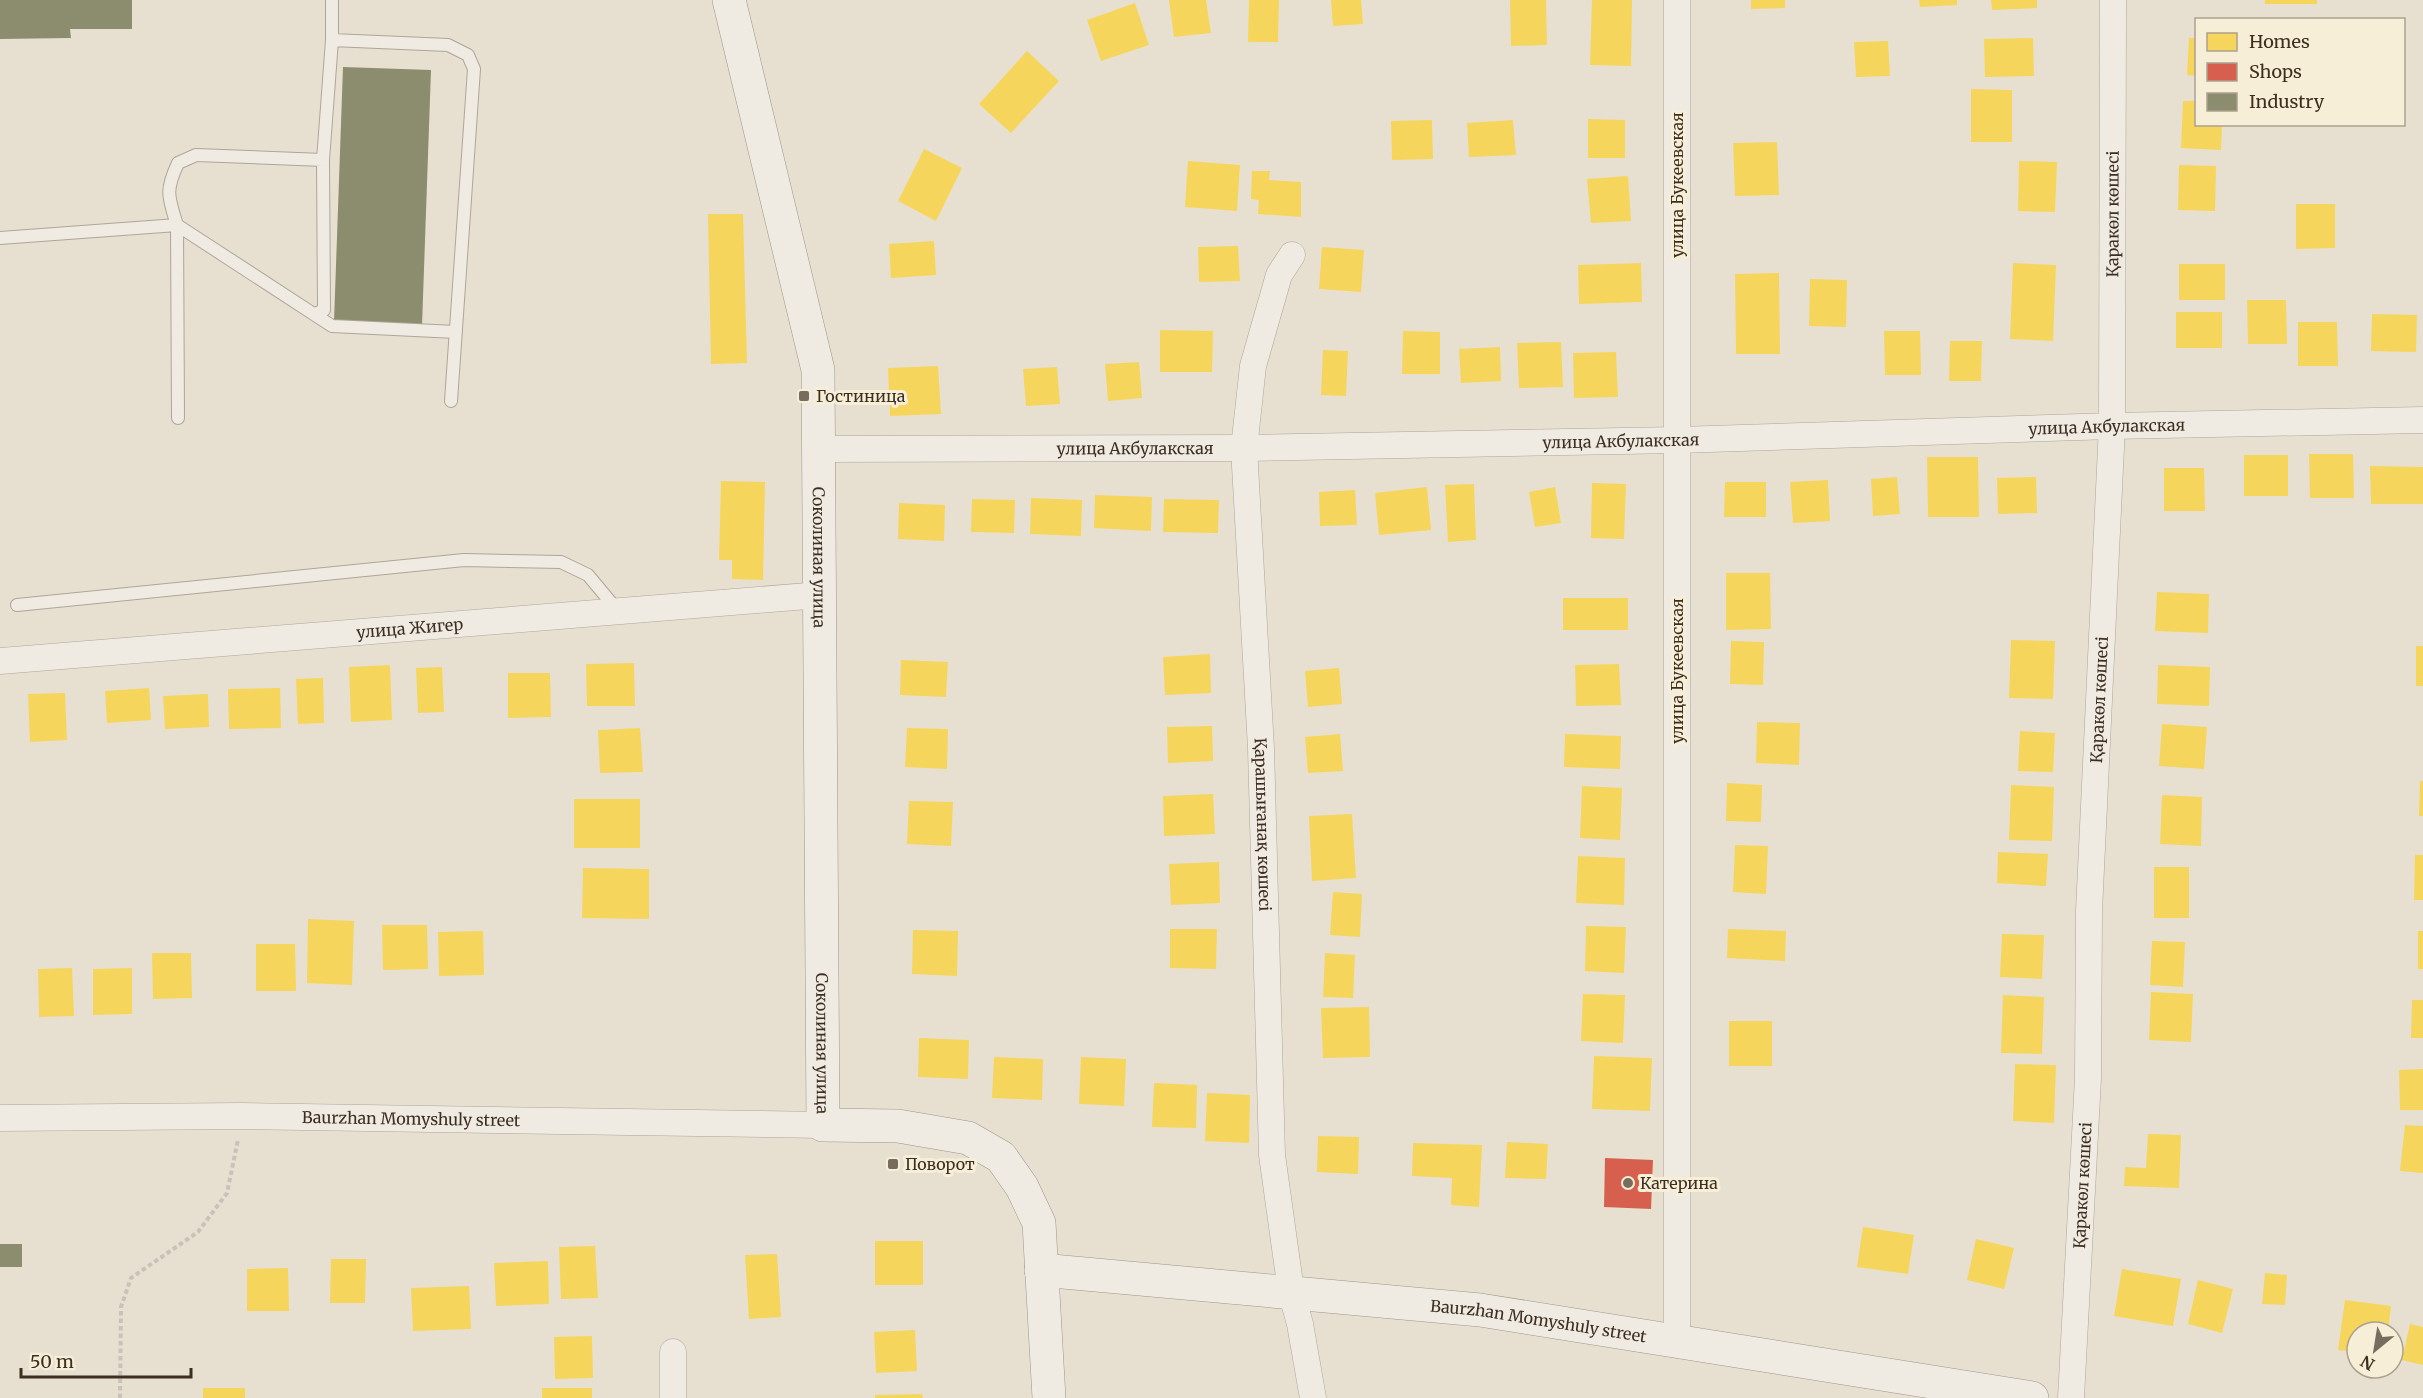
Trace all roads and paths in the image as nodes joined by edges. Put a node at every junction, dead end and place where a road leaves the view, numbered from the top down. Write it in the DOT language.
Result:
graph roads {
  1 [pos="332,0"];
  2 [pos="729,0"];
  3 [pos="1677,0"];
  4 [pos="2114,0"];
  5 [pos="332,40"];
  6 [pos="323,160"];
  7 [pos="177,225"];
  8 [pos="0,238"];
  9 [pos="1292,255"];
  10 [pos="315,314"];
  11 [pos="456,332"];
  12 [pos="451,402"];
  13 [pos="178,418"];
  14 [pos="2423,420"];
  15 [pos="2112,426"];
  16 [pos="1678,440"];
  17 [pos="1244,448"];
  18 [pos="819,449"];
  19 [pos="820,595"];
  20 [pos="17,605"];
  21 [pos="619,611"];
  22 [pos="0,661"];
  23 [pos="241,1116"];
  24 [pos="0,1118"];
  25 [pos="823,1125"];
  26 [pos="1041,1270"];
  27 [pos="1291,1291"];
  28 [pos="1677,1343"];
  29 [pos="673,1352"];
  30 [pos="120,1398"];
  31 [pos="673,1398"];
  32 [pos="1050,1398"];
  33 [pos="1313,1398"];
  34 [pos="2032,1398"];
  35 [pos="2071,1398"];
  1 -- 5 [label="lane"];
  2 -- 18 [label="street, Соколиная улица"];
  3 -- 16 [label="street, улица Букеевская"];
  4 -- 15 [label="street, Қаракөл көшесі"];
  5 -- 6 [label="lane"];
  5 -- 11 [label="lane"];
  6 -- 7 [label="lane"];
  6 -- 10 [label="lane"];
  7 -- 8 [label="lane"];
  7 -- 10 [label="lane"];
  7 -- 13 [label="lane"];
  9 -- 17 [label="street, Қарашығанақ көшесі"];
  10 -- 11 [label="lane"];
  11 -- 12 [label="lane"];
  14 -- 15 [label="street, улица Акбулакская"];
  15 -- 16 [label="street, улица Акбулакская"];
  15 -- 35 [label="street, Қаракөл көшесі"];
  16 -- 17 [label="street, улица Акбулакская"];
  16 -- 28 [label="street, улица Букеевская"];
  17 -- 18 [label="street, улица Акбулакская"];
  17 -- 27 [label="street, Қарашығанақ көшесі"];
  18 -- 19 [label="street, Соколиная улица"];
  19 -- 21 [label="street, улица Жигер"];
  19 -- 25 [label="street, Соколиная улица"];
  20 -- 21 [label="lane"];
  21 -- 22 [label="street, улица Жигер"];
  23 -- 24 [label="street, Baurzhan Momyshuly street"];
  23 -- 25 [label="street, Baurzhan Momyshuly street"];
  23 -- 30 [label="path"];
  25 -- 26 [label="street"];
  26 -- 27 [label="street, Baurzhan Momyshuly street"];
  26 -- 32 [label="street"];
  27 -- 28 [label="street, Baurzhan Momyshuly street"];
  27 -- 33 [label="street, Қарашығанақ көшесі"];
  28 -- 34 [label="street, Baurzhan Momyshuly street"];
  29 -- 31 [label="street"];
}
